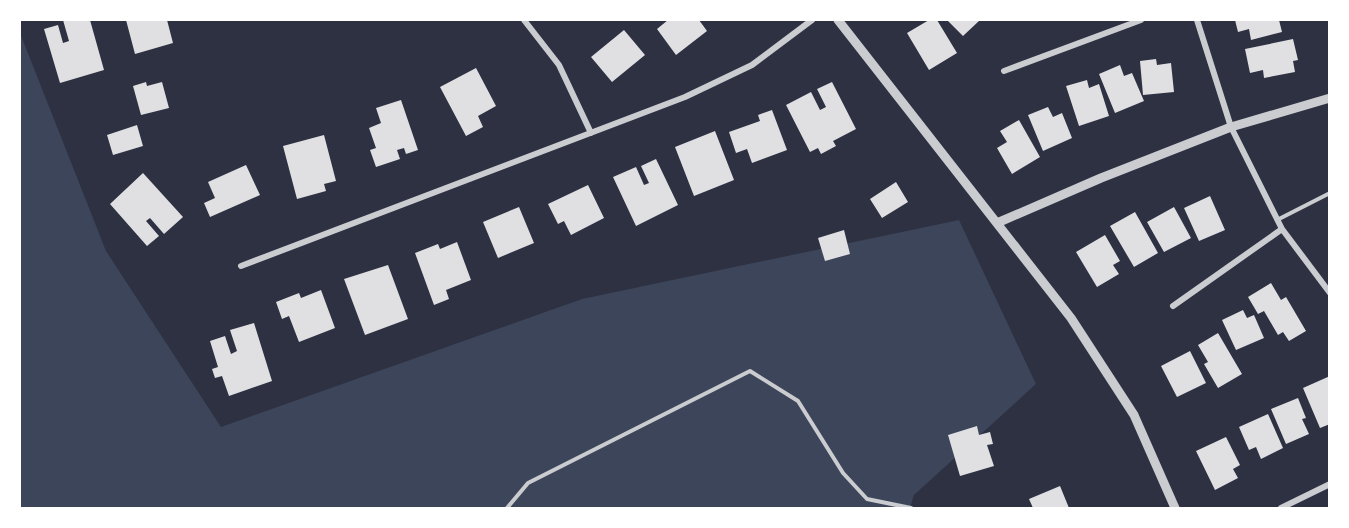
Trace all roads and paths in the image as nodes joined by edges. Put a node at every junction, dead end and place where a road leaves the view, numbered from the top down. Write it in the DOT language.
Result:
graph roads {
  1 [pos="524,20"];
  2 [pos="812,20"];
  3 [pos="838,20"];
  4 [pos="1141,20"];
  5 [pos="1197,20"];
  6 [pos="1004,71"];
  7 [pos="1329,98"];
  8 [pos="1231,127"];
  9 [pos="591,133"];
  10 [pos="1329,193"];
  11 [pos="1277,220"];
  12 [pos="997,223"];
  13 [pos="1282,229"];
  14 [pos="241,266"];
  15 [pos="1329,293"];
  16 [pos="1173,306"];
  17 [pos="1329,484"];
  18 [pos="507,508"];
  19 [pos="910,508"];
  20 [pos="1175,508"];
  21 [pos="1281,508"];
  1 -- 9 [label="street"];
  2 -- 9 [label="street"];
  3 -- 12 [label="street"];
  4 -- 6 [label="street"];
  5 -- 8 [label="street"];
  7 -- 8 [label="street"];
  8 -- 11 [label="street"];
  8 -- 12 [label="street"];
  9 -- 14 [label="street"];
  10 -- 11 [label="lane"];
  11 -- 13 [label="street"];
  12 -- 20 [label="street"];
  13 -- 15 [label="street"];
  13 -- 16 [label="street"];
  17 -- 21 [label="street"];
  18 -- 19 [label="lane"];
}
